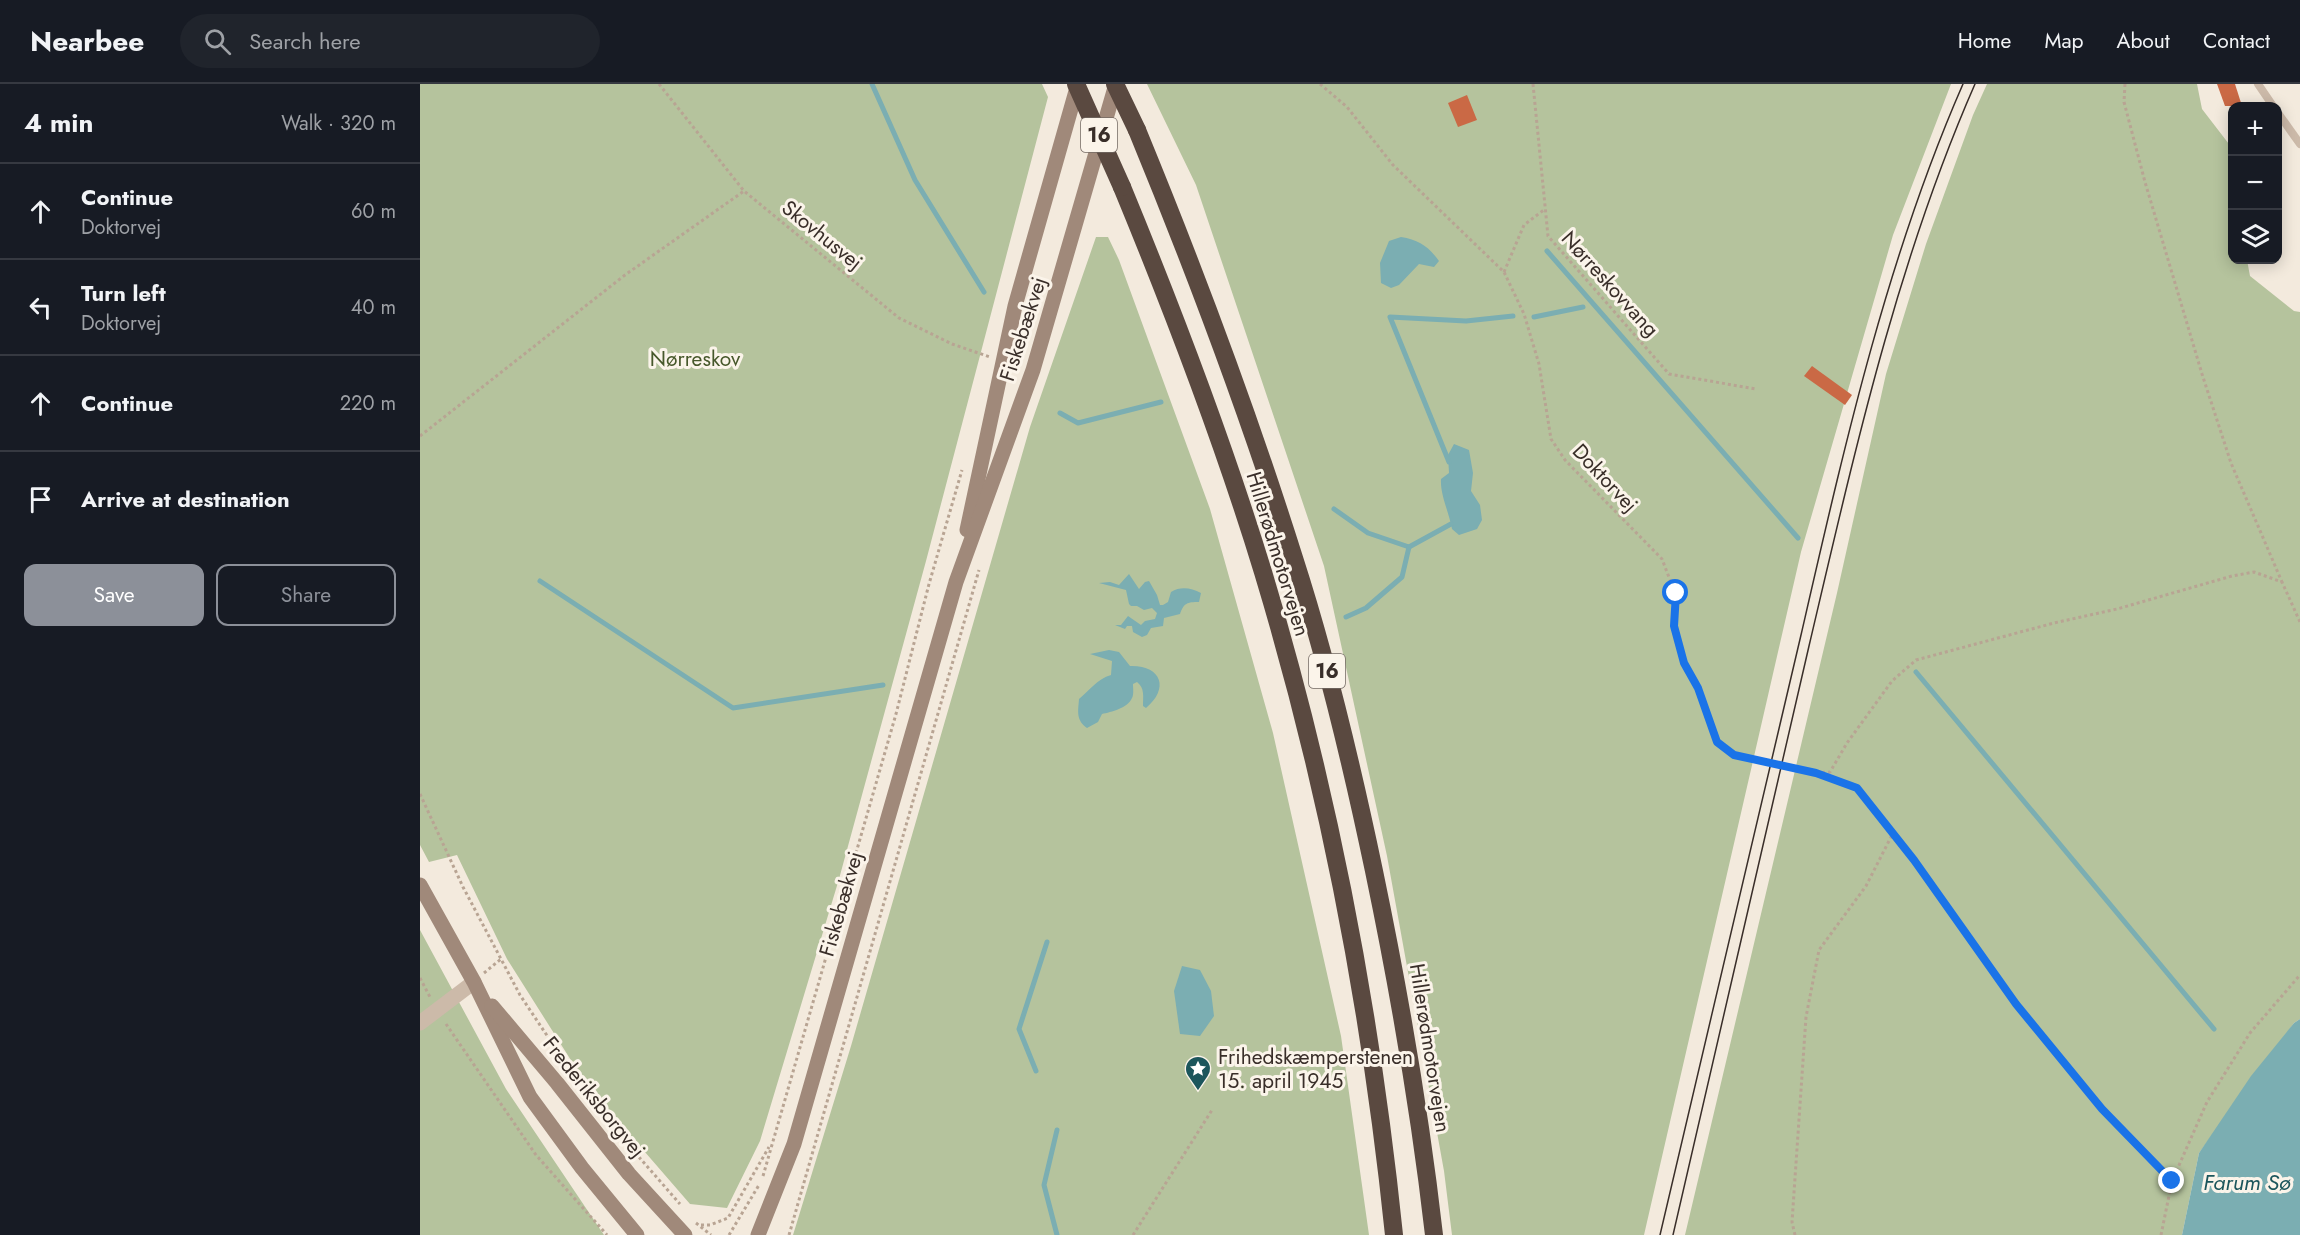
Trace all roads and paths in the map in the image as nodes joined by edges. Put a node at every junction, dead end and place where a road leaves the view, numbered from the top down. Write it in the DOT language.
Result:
graph roads {
  1 [pos="659,84"];
  2 [pos="1077,84"];
  3 [pos="1116,84"];
  4 [pos="1320,84"];
  5 [pos="1533,84"];
  6 [pos="2125,84"];
  7 [pos="2258,84"];
  8 [pos="2270,102"];
  9 [pos="2282,120"];
  10 [pos="2300,144"];
  11 [pos="744,191"];
  12 [pos="1545,209"];
  13 [pos="1504,272"];
  14 [pos="1003,361"];
  15 [pos="1756,390"];
  16 [pos="420,436"];
  17 [pos="964,463"];
  18 [pos="981,560"];
  19 [pos="956,582"];
  20 [pos="2282,582"];
  21 [pos="2300,622"];
  22 [pos="1816,773"];
  23 [pos="420,794"];
  24 [pos="1893,834"];
  25 [pos="420,885"];
  26 [pos="2300,975"];
  27 [pos="420,978"];
  28 [pos="474,982"];
  29 [pos="437,1011"];
  30 [pos="420,1023"];
  31 [pos="581,1087"];
  32 [pos="1212,1110"];
  33 [pos="628,1146"];
  34 [pos="770,1146"];
  35 [pos="2172,1181"];
  36 [pos="682,1206"];
  37 [pos="690,1215"];
  38 [pos="698,1224"];
  39 [pos="606,1235"];
  40 [pos="637,1235"];
  41 [pos="685,1235"];
  42 [pos="711,1235"];
  43 [pos="729,1235"];
  44 [pos="758,1235"];
  45 [pos="789,1235"];
  46 [pos="1133,1235"];
  47 [pos="1394,1235"];
  48 [pos="1434,1235"];
  49 [pos="1795,1235"];
  50 [pos="2161,1235"];
  1 -- 11 [label="path, Skovhusvej"];
  2 -- 14 [label="street, Fiskebækvej"];
  2 -- 47 [label="highway, Hillerødmotorvejen / 16, bridge"];
  3 -- 19 [label="street, Fiskebækvej"];
  3 -- 48 [label="highway, Hillerødmotorvejen / 16, bridge"];
  4 -- 13 [label="path, Doktorvej"];
  5 -- 12 [label="path, Nørreskovvang"];
  6 -- 20 [label="path"];
  7 -- 8 [label="lane"];
  9 -- 10 [label="lane"];
  11 -- 14 [label="path, Skovhusvej"];
  11 -- 16 [label="path"];
  12 -- 13 [label="path"];
  12 -- 15 [label="path, Nørreskovvang"];
  13 -- 22 [label="path, Doktorvej, bridge"];
  14 -- 19 [label="street, Fiskebækvej"];
  17 -- 34 [label="path"];
  18 -- 45 [label="path"];
  19 -- 44 [label="street, Fiskebækvej"];
  20 -- 21 [label="path"];
  20 -- 22 [label="path"];
  22 -- 24 [label="path, Doktorvej"];
  23 -- 31 [label="path"];
  24 -- 35 [label="path, Doktorvej"];
  24 -- 49 [label="path"];
  25 -- 28 [label="street, Frederiksborgvej"];
  26 -- 35 [label="path"];
  27 -- 29 [label="path"];
  28 -- 29 [label="street"];
  28 -- 40 [label="street, Frederiksborgvej"];
  28 -- 41 [label="street, Frederiksborgvej"];
  29 -- 30 [label="street"];
  29 -- 39 [label="path"];
  32 -- 46 [label="path"];
  33 -- 36 [label="path"];
  34 -- 38 [label="path"];
  34 -- 43 [label="path"];
  35 -- 50 [label="path"];
  37 -- 38 [label="path"];
  38 -- 42 [label="path"];
}
